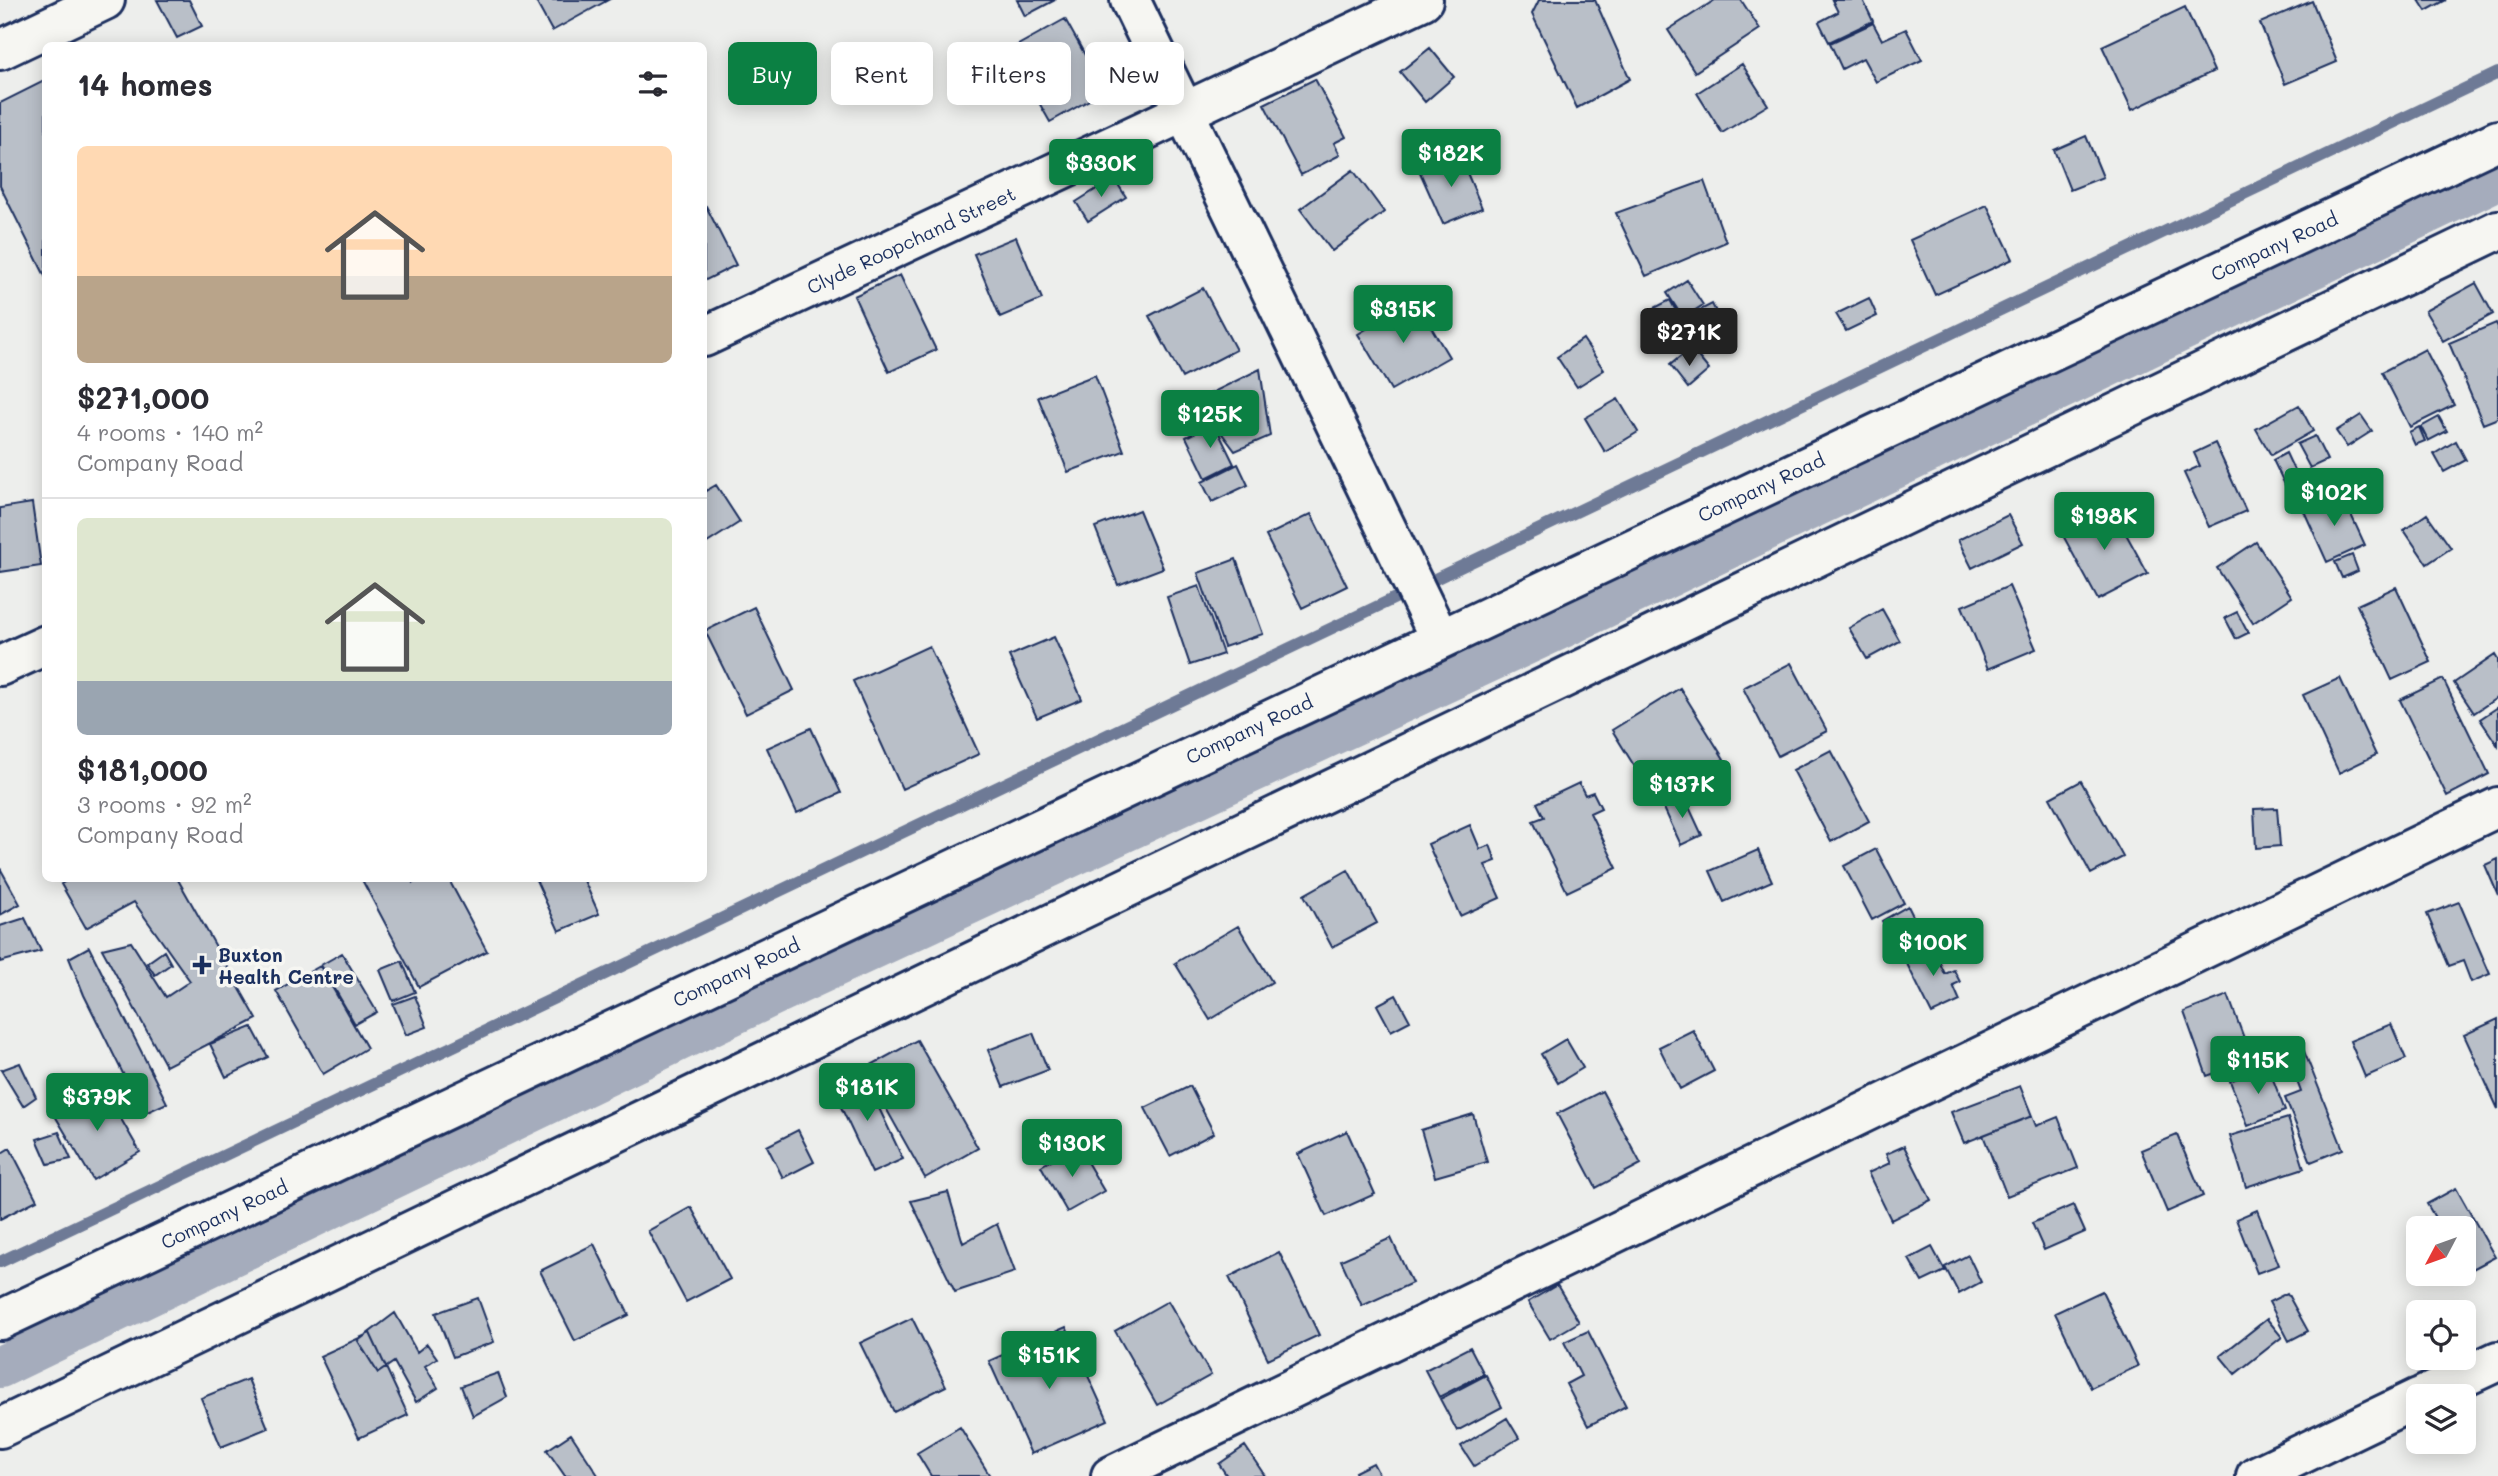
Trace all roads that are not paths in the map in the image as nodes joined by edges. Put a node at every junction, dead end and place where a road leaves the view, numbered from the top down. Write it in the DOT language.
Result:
graph roads {
  1 [pos="105,0"];
  2 [pos="1130,0"];
  3 [pos="1423,0"];
  4 [pos="0,50"];
  5 [pos="1185,112"];
  6 [pos="2498,140"];
  7 [pos="2498,230"];
  8 [pos="707,336"];
  9 [pos="1440,639"];
  10 [pos="42,647"];
  11 [pos="0,666"];
  12 [pos="2498,807"];
  13 [pos="0,1320"];
  14 [pos="2498,1361"];
  15 [pos="2449,1384"];
  16 [pos="2406,1404"];
  17 [pos="0,1428"];
  18 [pos="1111,1476"];
  19 [pos="2256,1476"];
  1 -- 4 [label="street"];
  2 -- 5 [label="street"];
  3 -- 5 [label="street, Clyde Roopchand Street"];
  5 -- 8 [label="street, Clyde Roopchand Street"];
  5 -- 9 [label="street"];
  6 -- 9 [label="street, Company Road"];
  7 -- 17 [label="street"];
  9 -- 13 [label="street, Company Road"];
  10 -- 11 [label="street"];
  12 -- 18 [label="street"];
  14 -- 15 [label="street"];
  16 -- 19 [label="street"];
}
